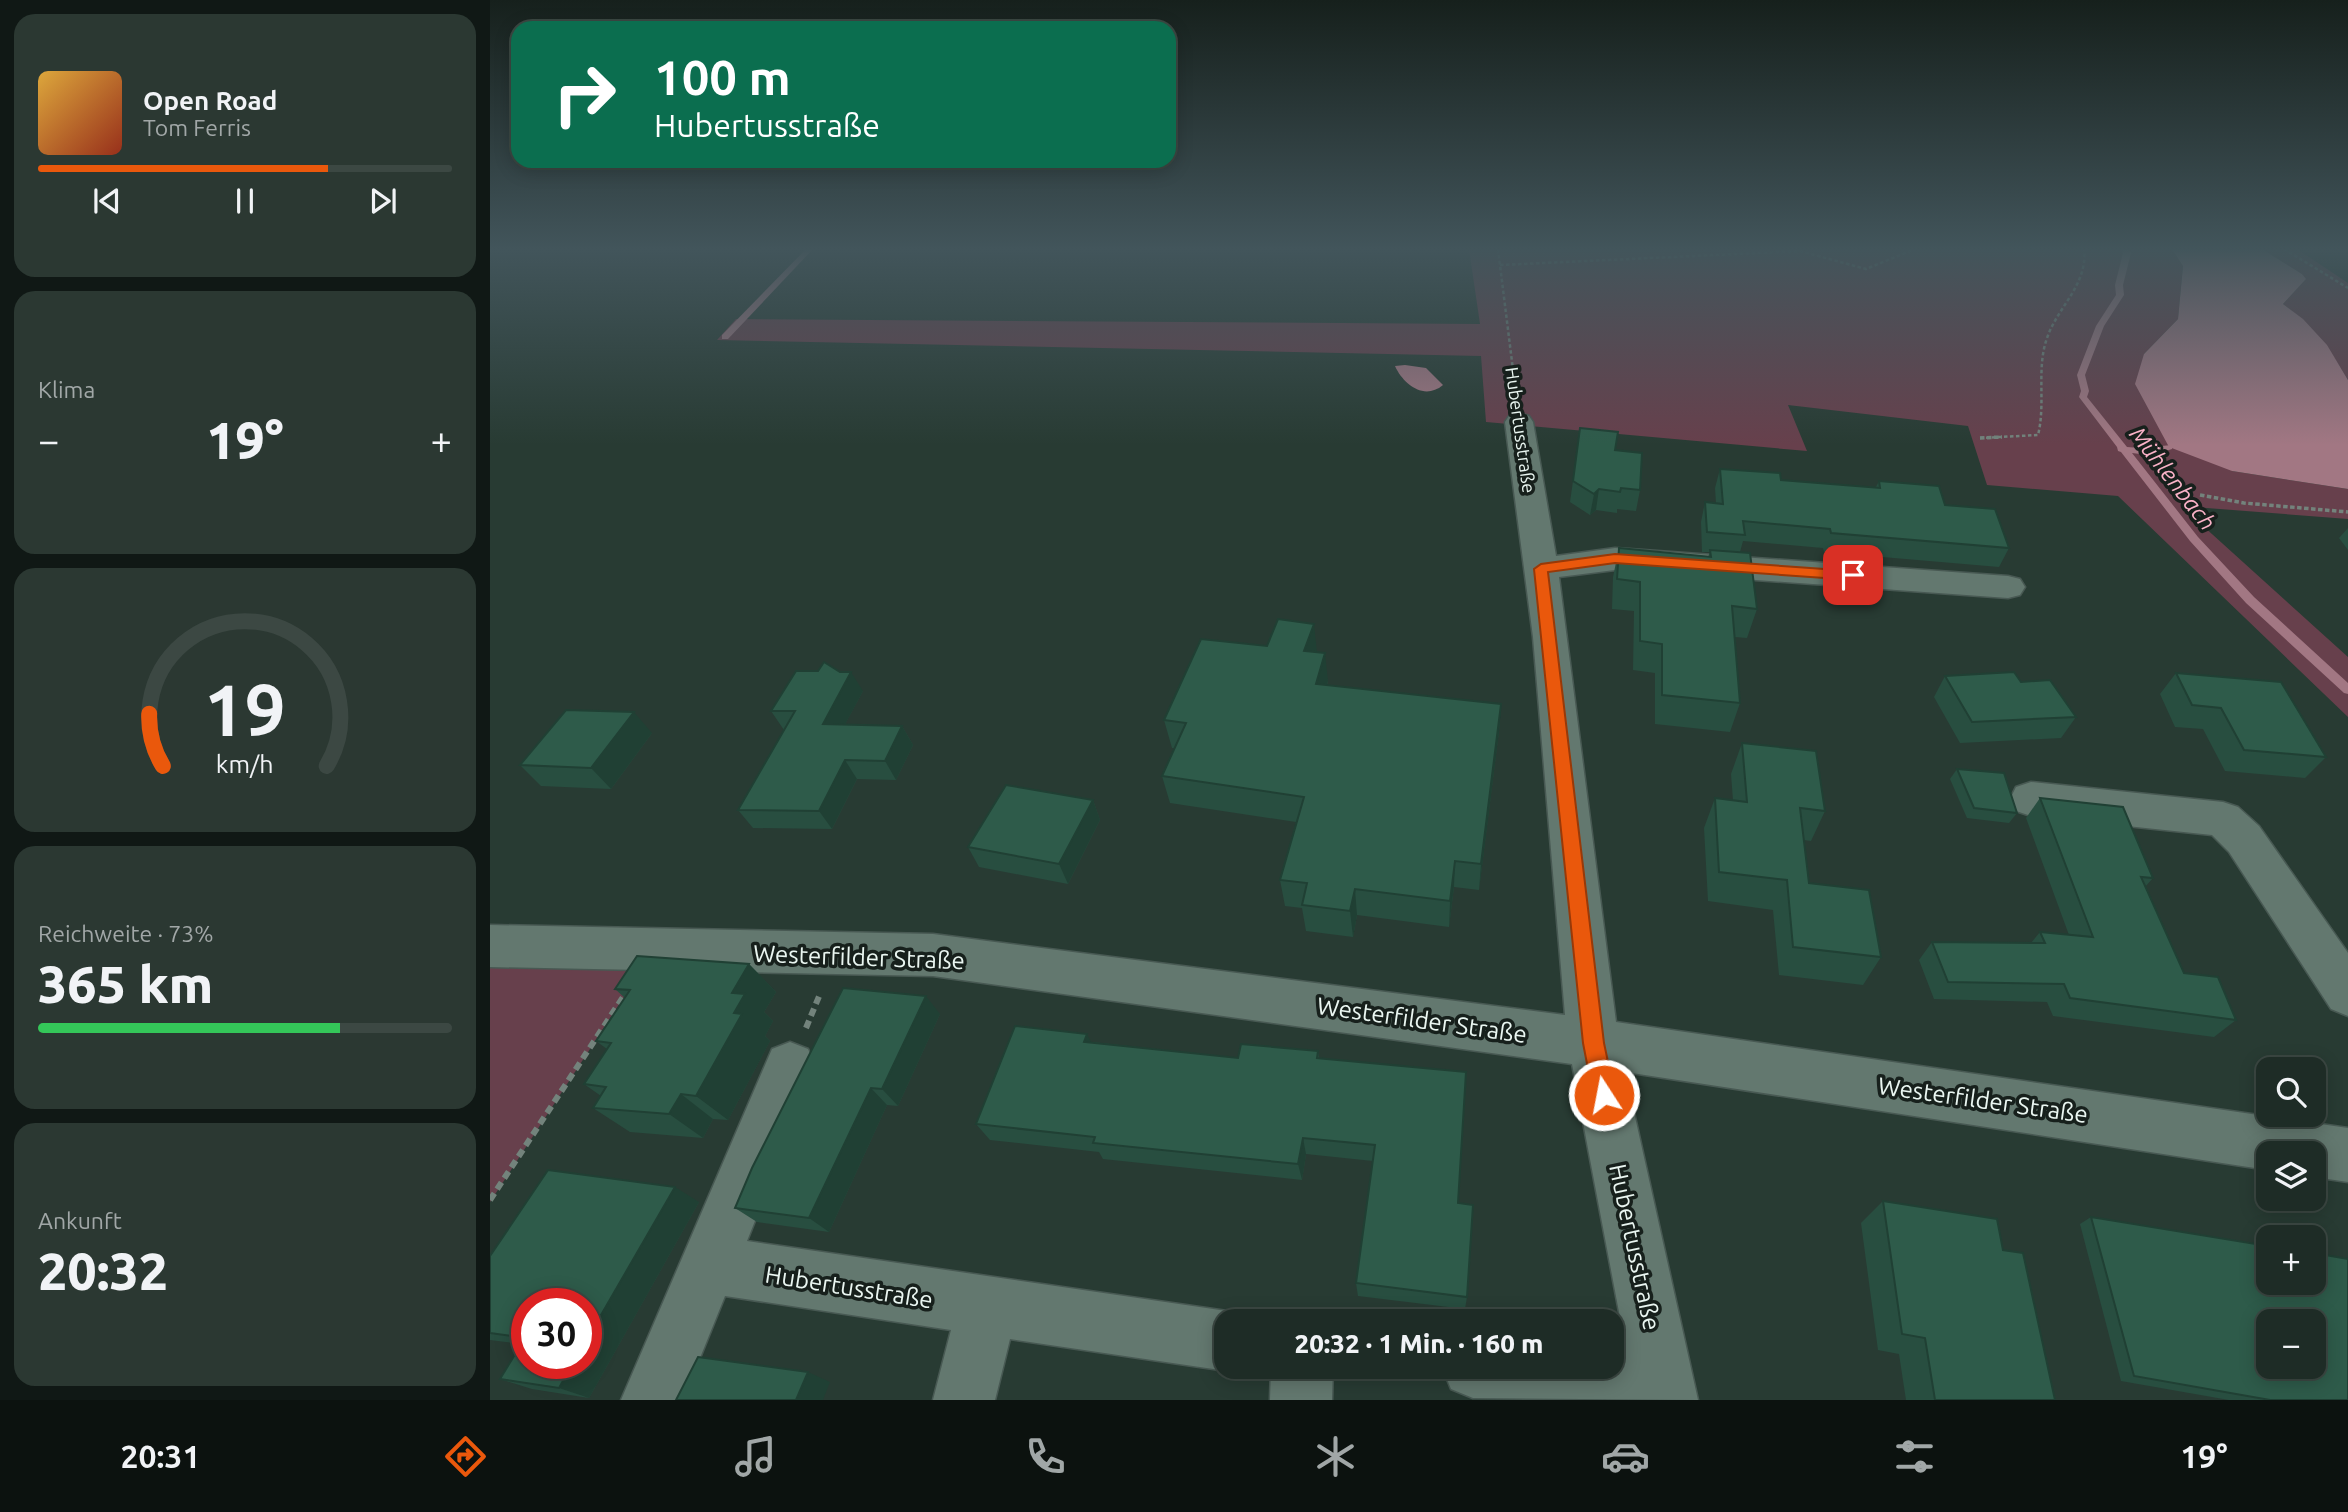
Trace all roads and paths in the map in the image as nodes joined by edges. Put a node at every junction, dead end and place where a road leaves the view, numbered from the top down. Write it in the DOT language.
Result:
graph roads {
  1 [pos="1506,314"];
  2 [pos="2060,314"];
  3 [pos="1519,422"];
  4 [pos="1980,438"];
  5 [pos="2200,495"];
  6 [pos="2348,512"];
  7 [pos="1541,569"];
  8 [pos="2008,587"];
  9 [pos="2031,799"];
  10 [pos="490,946"];
  11 [pos="654,951"];
  12 [pos="836,955"];
  13 [pos="2348,993"];
  14 [pos="1593,1043"];
  15 [pos="790,1067"];
  16 [pos="2348,1156"];
  17 [pos="490,1200"];
  18 [pos="710,1265"];
  19 [pos="988,1308"];
  20 [pos="1214,1339"];
  21 [pos="1302,1379"];
  22 [pos="1565,1379"];
  23 [pos="1665,1392"];
  24 [pos="652,1400"];
  25 [pos="964,1400"];
  26 [pos="1301,1400"];
  1 -- 3 [label="path, Hubertusstraße"];
  2 -- 4 [label="path"];
  3 -- 7 [label="street, Hubertusstraße"];
  5 -- 6 [label="path"];
  7 -- 8 [label="street"];
  7 -- 14 [label="street, Hubertusstraße"];
  9 -- 13 [label="street"];
  10 -- 11 [label="street, Westerfilder Straße"];
  11 -- 12 [label="street, Westerfilder Straße"];
  11 -- 17 [label="path"];
  12 -- 14 [label="street, Westerfilder Straße"];
  12 -- 15 [label="path"];
  14 -- 16 [label="street, Westerfilder Straße"];
  14 -- 23 [label="street, Hubertusstraße"];
  15 -- 18 [label="street"];
  18 -- 19 [label="street, Hubertusstraße"];
  18 -- 24 [label="street"];
  19 -- 20 [label="street, Hubertusstraße"];
  19 -- 25 [label="street"];
  21 -- 26 [label="street"];
  22 -- 23 [label="street, Hubertusstraße"];
}
